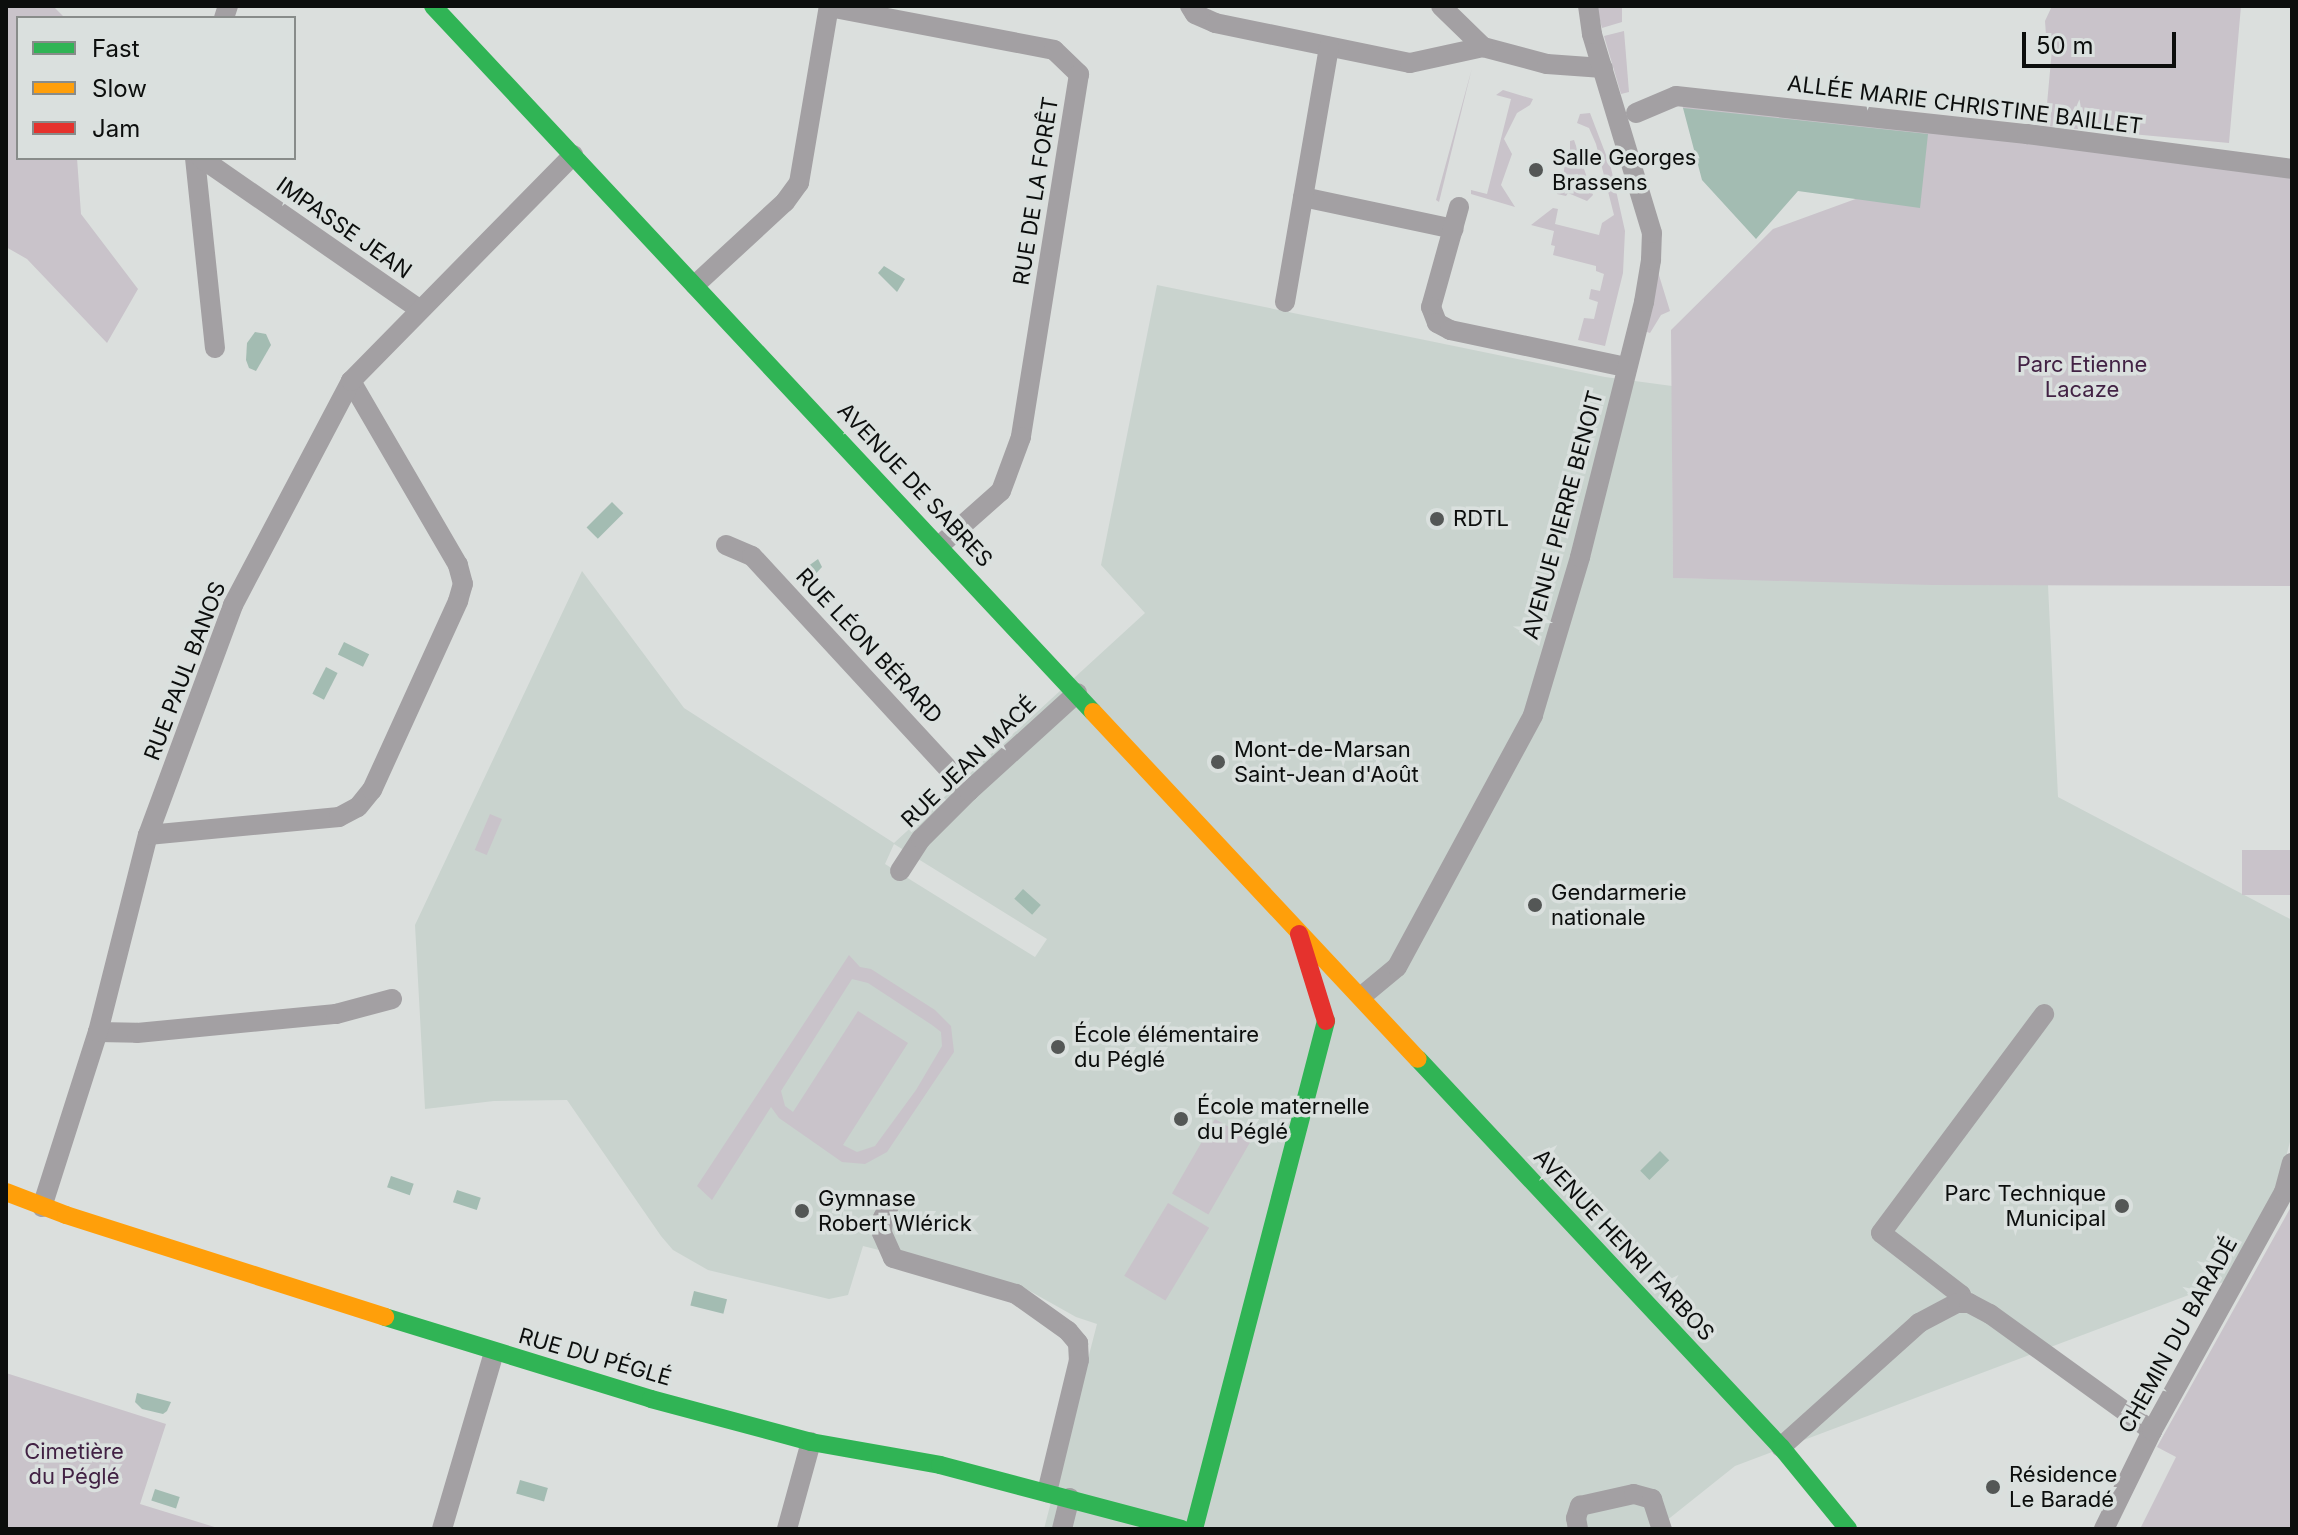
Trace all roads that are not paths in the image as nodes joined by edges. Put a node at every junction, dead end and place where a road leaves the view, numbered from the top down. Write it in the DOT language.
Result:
graph roads {
  1 [pos="433,6"];
  2 [pos="829,6"];
  3 [pos="1190,6"];
  4 [pos="1441,6"];
  5 [pos="1588,6"];
  6 [pos="1329,47"];
  7 [pos="1483,47"];
  8 [pos="1603,68"];
  9 [pos="1636,113"];
  10 [pos="573,155"];
  11 [pos="198,160"];
  12 [pos="201,160"];
  13 [pos="2292,169"];
  14 [pos="1303,197"];
  15 [pos="1459,207"];
  16 [pos="1454,229"];
  17 [pos="695,285"];
  18 [pos="1285,302"];
  19 [pos="419,309"];
  20 [pos="215,348"];
  21 [pos="1626,367"];
  22 [pos="351,381"];
  23 [pos="726,545"];
  24 [pos="939,546"];
  25 [pos="1077,693"];
  26 [pos="969,791"];
  27 [pos="148,835"];
  28 [pos="900,871"];
  29 [pos="1298,927"];
  30 [pos="1362,996"];
  31 [pos="392,999"];
  32 [pos="2044,1014"];
  33 [pos="1326,1021"];
  34 [pos="98,1032"];
  35 [pos="2292,1163"];
  36 [pos="6,1192"];
  37 [pos="889,1206"];
  38 [pos="42,1207"];
  39 [pos="1957,1303"];
  40 [pos="494,1352"];
  41 [pos="2152,1431"];
  42 [pos="811,1442"];
  43 [pos="1781,1447"];
  44 [pos="1047,1492"];
  45 [pos="1070,1498"];
  46 [pos="442,1529"];
  47 [pos="787,1529"];
  48 [pos="1062,1529"];
  49 [pos="1182,1529"];
  50 [pos="1194,1529"];
  51 [pos="1578,1529"];
  52 [pos="1662,1529"];
  53 [pos="1848,1529"];
  54 [pos="2104,1529"];
  1 -- 10 [label="main road, AVENUE DE SABRES"];
  2 -- 17 [label="street"];
  2 -- 24 [label="street, RUE DE LA FORÊT"];
  3 -- 6 [label="street"];
  4 -- 7 [label="street"];
  5 -- 8 [label="street, AVENUE PIERRE BENOIT"];
  6 -- 7 [label="street"];
  6 -- 14 [label="street"];
  7 -- 8 [label="street"];
  8 -- 21 [label="street, AVENUE PIERRE BENOIT"];
  9 -- 13 [label="street, ALLÉE MARIE CHRISTINE BAILLET"];
  10 -- 17 [label="main road, AVENUE DE SABRES"];
  10 -- 19 [label="street, RUE PAUL BANOS"];
  11 -- 20 [label="street"];
  12 -- 19 [label="street, IMPASSE JEAN"];
  14 -- 16 [label="street"];
  14 -- 18 [label="street"];
  15 -- 16 [label="street"];
  16 -- 21 [label="street"];
  17 -- 24 [label="main road, AVENUE DE SABRES"];
  19 -- 22 [label="street, RUE PAUL BANOS"];
  21 -- 30 [label="street, AVENUE PIERRE BENOIT"];
  22 -- 27 [label="street, RUE PAUL BANOS"];
  22 -- 27 [label="street"];
  23 -- 26 [label="street, RUE LÉON BÉRARD"];
  24 -- 25 [label="main road, AVENUE DE SABRES"];
  25 -- 26 [label="street, RUE JEAN MACÉ"];
  25 -- 29 [label="main road, AVENUE DE SABRES"];
  26 -- 28 [label="street, RUE JEAN MACÉ"];
  27 -- 34 [label="street, RUE PAUL BANOS"];
  29 -- 30 [label="main road, AVENUE DE SABRES"];
  29 -- 33 [label="main road"];
  30 -- 33 [label="main road"];
  30 -- 43 [label="main road, AVENUE HENRI FARBOS"];
  31 -- 34 [label="street"];
  32 -- 39 [label="street"];
  33 -- 50 [label="main road"];
  34 -- 38 [label="street, RUE PAUL BANOS"];
  35 -- 41 [label="street, CHEMIN DU BARADÉ"];
  36 -- 38 [label="main road, RUE DU PÉGLÉ"];
  37 -- 44 [label="street"];
  38 -- 40 [label="main road, RUE DU PÉGLÉ"];
  39 -- 41 [label="street"];
  39 -- 43 [label="street"];
  40 -- 42 [label="main road, RUE DU PÉGLÉ"];
  40 -- 46 [label="street"];
  41 -- 54 [label="street, CHEMIN DU BARADÉ"];
  42 -- 44 [label="main road, RUE DU PÉGLÉ"];
  42 -- 47 [label="street"];
  43 -- 53 [label="main road, AVENUE HENRI FARBOS"];
  44 -- 45 [label="main road, RUE DU PÉGLÉ"];
  45 -- 48 [label="street"];
  45 -- 49 [label="main road, RUE DU PÉGLÉ"];
  51 -- 52 [label="street"];
}
